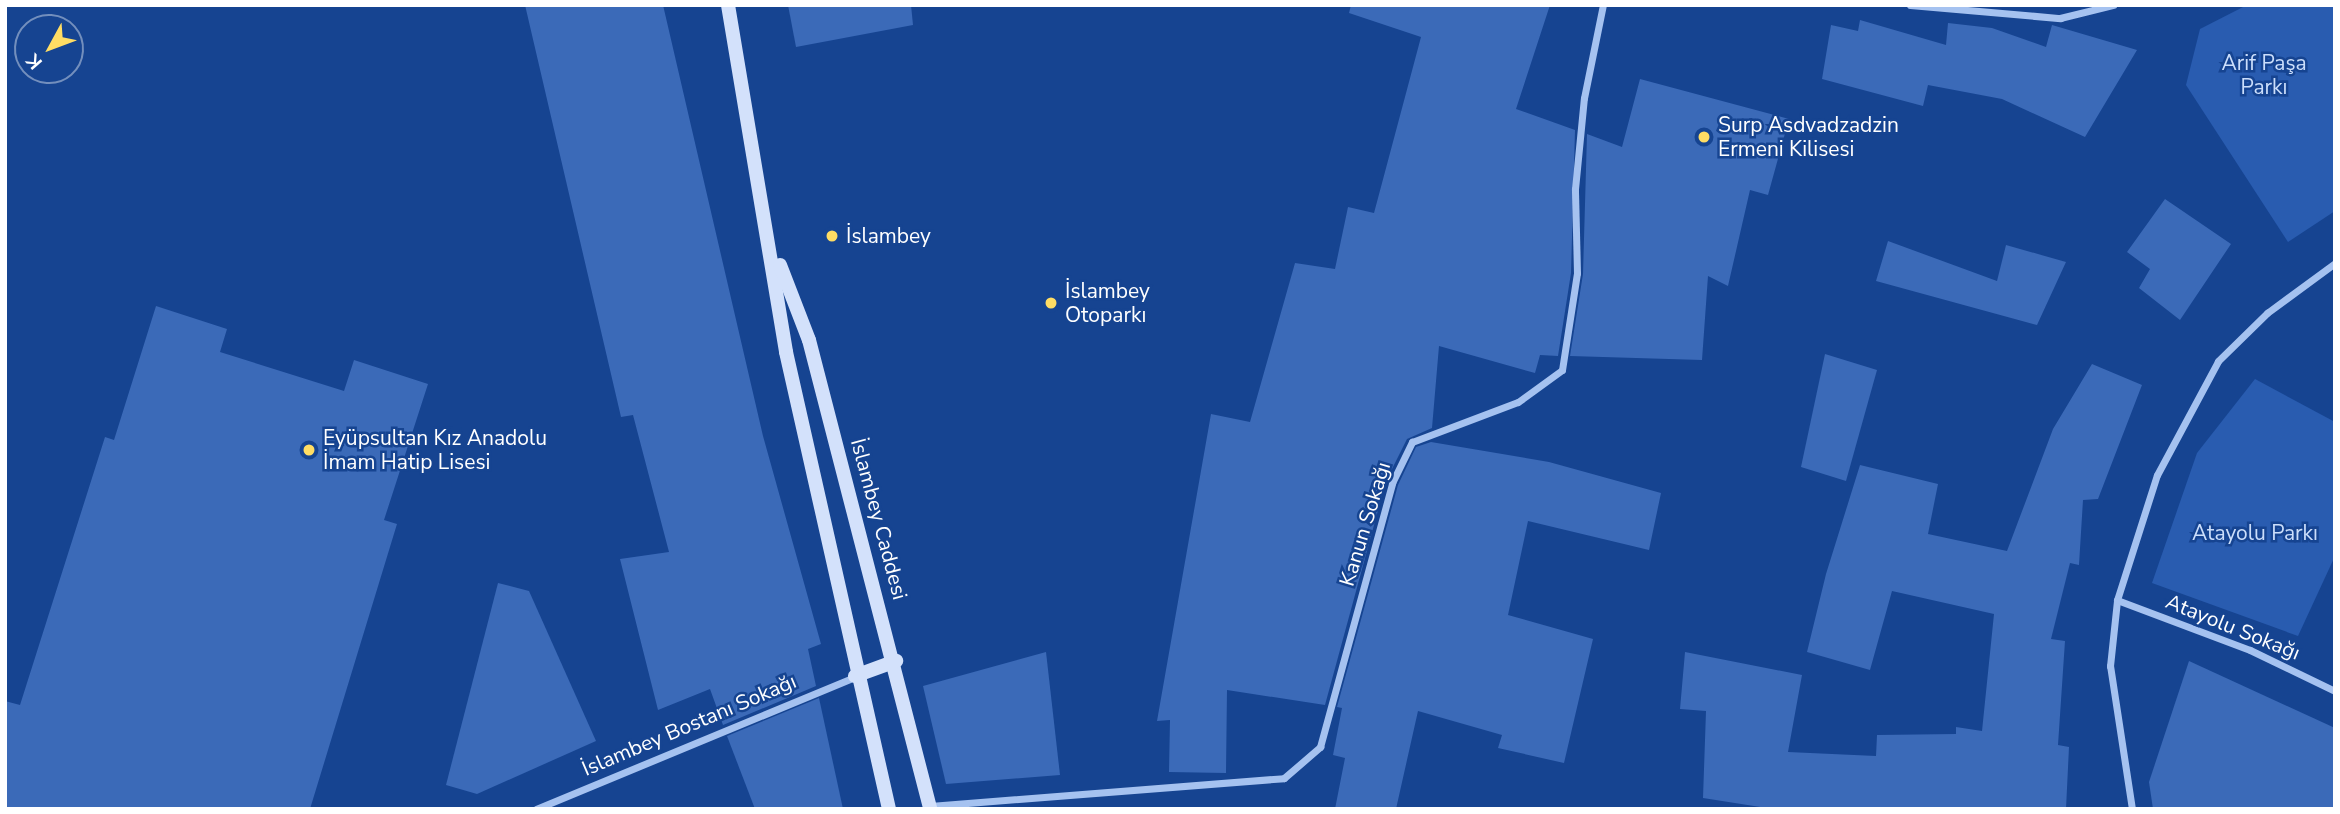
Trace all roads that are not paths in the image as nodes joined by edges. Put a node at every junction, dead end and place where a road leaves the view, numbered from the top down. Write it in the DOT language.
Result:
graph roads {
  1 [pos="728,5"];
  2 [pos="1603,5"];
  3 [pos="1910,5"];
  4 [pos="2113,5"];
  5 [pos="772,244"];
  6 [pos="2335,263"];
  7 [pos="2117,600"];
  8 [pos="896,661"];
  9 [pos="855,676"];
  10 [pos="2335,691"];
  11 [pos="930,807"];
  12 [pos="537,809"];
  13 [pos="889,809"];
  14 [pos="2132,809"];
  1 -- 5 [label="main road, İslambey Caddesi"];
  2 -- 11 [label="street, Kanun Sokağı"];
  3 -- 4 [label="street"];
  5 -- 8 [label="main road, İslambey Caddesi"];
  5 -- 9 [label="main road, İslambey Caddesi"];
  6 -- 7 [label="street"];
  7 -- 10 [label="street, Atayolu Sokağı"];
  7 -- 14 [label="street"];
  8 -- 9 [label="main road"];
  8 -- 11 [label="main road, İslambey Caddesi"];
  9 -- 12 [label="street, İslambey Bostanı Sokağı"];
  9 -- 13 [label="main road, İslambey Caddesi"];
}
